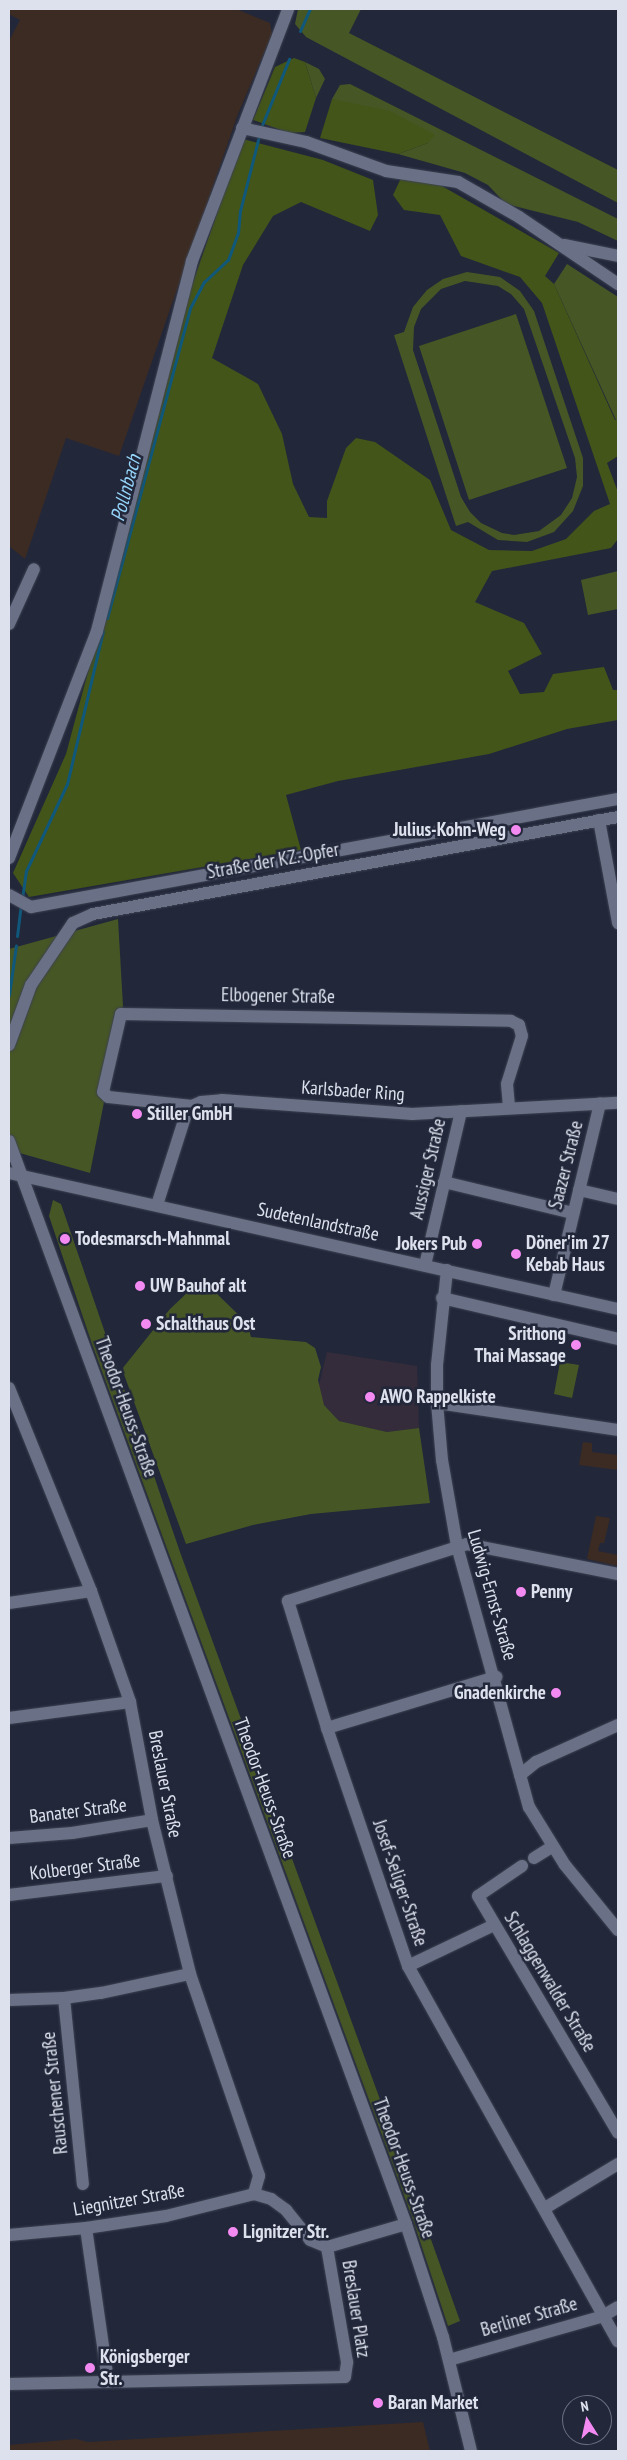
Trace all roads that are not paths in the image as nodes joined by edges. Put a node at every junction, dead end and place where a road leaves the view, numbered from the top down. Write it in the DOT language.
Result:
graph roads {
  1 [pos="288,9"];
  2 [pos="247,129"];
  3 [pos="559,244"];
  4 [pos="618,256"];
  5 [pos="618,284"];
  6 [pos="34,569"];
  7 [pos="9,624"];
  8 [pos="618,800"];
  9 [pos="618,817"];
  10 [pos="599,820"];
  11 [pos="9,858"];
  12 [pos="9,895"];
  13 [pos="618,923"];
  14 [pos="9,1044"];
  15 [pos="618,1103"];
  16 [pos="600,1104"];
  17 [pos="192,1106"];
  18 [pos="509,1108"];
  19 [pos="461,1111"];
  20 [pos="9,1141"];
  21 [pos="9,1173"];
  22 [pos="22,1176"];
  23 [pos="444,1182"];
  24 [pos="579,1190"];
  25 [pos="618,1199"];
  26 [pos="157,1205"];
  27 [pos="573,1214"];
  28 [pos="425,1265"];
  29 [pos="447,1270"];
  30 [pos="554,1295"];
  31 [pos="442,1298"];
  32 [pos="618,1309"];
  33 [pos="618,1339"];
  34 [pos="9,1388"];
  35 [pos="437,1404"];
  36 [pos="618,1430"];
  37 [pos="457,1546"];
  38 [pos="618,1574"];
  39 [pos="91,1591"];
  40 [pos="9,1604"];
  41 [pos="496,1677"];
  42 [pos="130,1702"];
  43 [pos="9,1718"];
  44 [pos="618,1725"];
  45 [pos="326,1728"];
  46 [pos="520,1775"];
  47 [pos="152,1820"];
  48 [pos="9,1838"];
  49 [pos="553,1846"];
  50 [pos="534,1858"];
  51 [pos="522,1866"];
  52 [pos="166,1876"];
  53 [pos="9,1895"];
  54 [pos="494,1925"];
  55 [pos="618,1930"];
  56 [pos="408,1966"];
  57 [pos="190,1974"];
  58 [pos="64,1998"];
  59 [pos="9,2000"];
  60 [pos="618,2133"];
  61 [pos="618,2164"];
  62 [pos="83,2184"];
  63 [pos="254,2194"];
  64 [pos="545,2208"];
  65 [pos="406,2224"];
  66 [pos="86,2228"];
  67 [pos="9,2235"];
  68 [pos="327,2247"];
  69 [pos="618,2307"];
  70 [pos="603,2316"];
  71 [pos="618,2341"];
  72 [pos="449,2360"];
  73 [pos="108,2380"];
  74 [pos="9,2384"];
  75 [pos="471,2451"];
  1 -- 2 [label="street"];
  2 -- 3 [label="street"];
  2 -- 11 [label="street"];
  3 -- 4 [label="street"];
  3 -- 5 [label="street"];
  6 -- 7 [label="street"];
  8 -- 12 [label="street"];
  9 -- 10 [label="street, Straße der KZ.-Opfer"];
  10 -- 13 [label="street"];
  10 -- 14 [label="street, Straße der KZ.-Opfer"];
  15 -- 16 [label="street, Karlsbader Ring"];
  16 -- 18 [label="street, Karlsbader Ring"];
  16 -- 24 [label="street, Saazer Straße"];
  17 -- 18 [label="street, Elbogener Straße"];
  17 -- 19 [label="street, Karlsbader Ring"];
  17 -- 26 [label="street"];
  18 -- 19 [label="street, Karlsbader Ring"];
  19 -- 23 [label="street, Aussiger Straße"];
  20 -- 22 [label="street, Theodor-Heuss-Straße"];
  21 -- 22 [label="street, Sudetenlandstraße"];
  22 -- 26 [label="street, Sudetenlandstraße"];
  22 -- 65 [label="street, Theodor-Heuss-Straße"];
  23 -- 27 [label="street"];
  23 -- 28 [label="street, Aussiger Straße"];
  24 -- 25 [label="street"];
  24 -- 27 [label="street, Saazer Straße"];
  26 -- 28 [label="street, Sudetenlandstraße"];
  27 -- 30 [label="street, Saazer Straße"];
  28 -- 29 [label="street, Sudetenlandstraße"];
  29 -- 30 [label="street, Sudetenlandstraße"];
  29 -- 31 [label="street, Ludwig-Ernst-Straße"];
  30 -- 32 [label="street, Sudetenlandstraße"];
  31 -- 33 [label="street"];
  31 -- 35 [label="street, Ludwig-Ernst-Straße"];
  34 -- 39 [label="street, Breslauer Straße"];
  35 -- 36 [label="street"];
  35 -- 37 [label="street, Ludwig-Ernst-Straße"];
  37 -- 38 [label="street"];
  37 -- 41 [label="street, Ludwig-Ernst-Straße"];
  37 -- 45 [label="street, Josef-Seliger-Straße"];
  39 -- 40 [label="street"];
  39 -- 42 [label="street, Breslauer Straße"];
  41 -- 45 [label="street"];
  41 -- 46 [label="street, Ludwig-Ernst-Straße"];
  42 -- 43 [label="street"];
  42 -- 47 [label="street, Breslauer Straße"];
  44 -- 46 [label="street"];
  45 -- 56 [label="street, Josef-Seliger-Straße"];
  46 -- 49 [label="street, Ludwig-Ernst-Straße"];
  47 -- 48 [label="street, Banater Straße"];
  47 -- 52 [label="street, Breslauer Straße"];
  49 -- 50 [label="street"];
  49 -- 55 [label="street, Ludwig-Ernst-Straße"];
  51 -- 54 [label="street, Schlaggenwalder Straße"];
  52 -- 53 [label="street, Kolberger Straße"];
  52 -- 57 [label="street, Breslauer Straße"];
  54 -- 56 [label="street"];
  54 -- 60 [label="street, Schlaggenwalder Straße"];
  56 -- 64 [label="street, Josef-Seliger-Straße"];
  57 -- 58 [label="street"];
  57 -- 63 [label="street, Breslauer Straße"];
  58 -- 59 [label="street"];
  58 -- 62 [label="street, Rauschener Straße"];
  61 -- 64 [label="street"];
  63 -- 66 [label="street, Liegnitzer Straße"];
  63 -- 68 [label="street, Breslauer Platz"];
  64 -- 70 [label="street, Josef-Seliger-Straße"];
  65 -- 68 [label="street, Breslauer Platz"];
  65 -- 72 [label="street, Theodor-Heuss-Straße"];
  66 -- 67 [label="street, Liegnitzer Straße"];
  66 -- 73 [label="street"];
  68 -- 73 [label="street, Breslauer Platz"];
  69 -- 70 [label="street, Berliner Straße"];
  70 -- 71 [label="street, Josef-Seliger-Straße"];
  70 -- 72 [label="street, Berliner Straße"];
  72 -- 75 [label="street, Theodor-Heuss-Straße"];
  73 -- 74 [label="street"];
}
